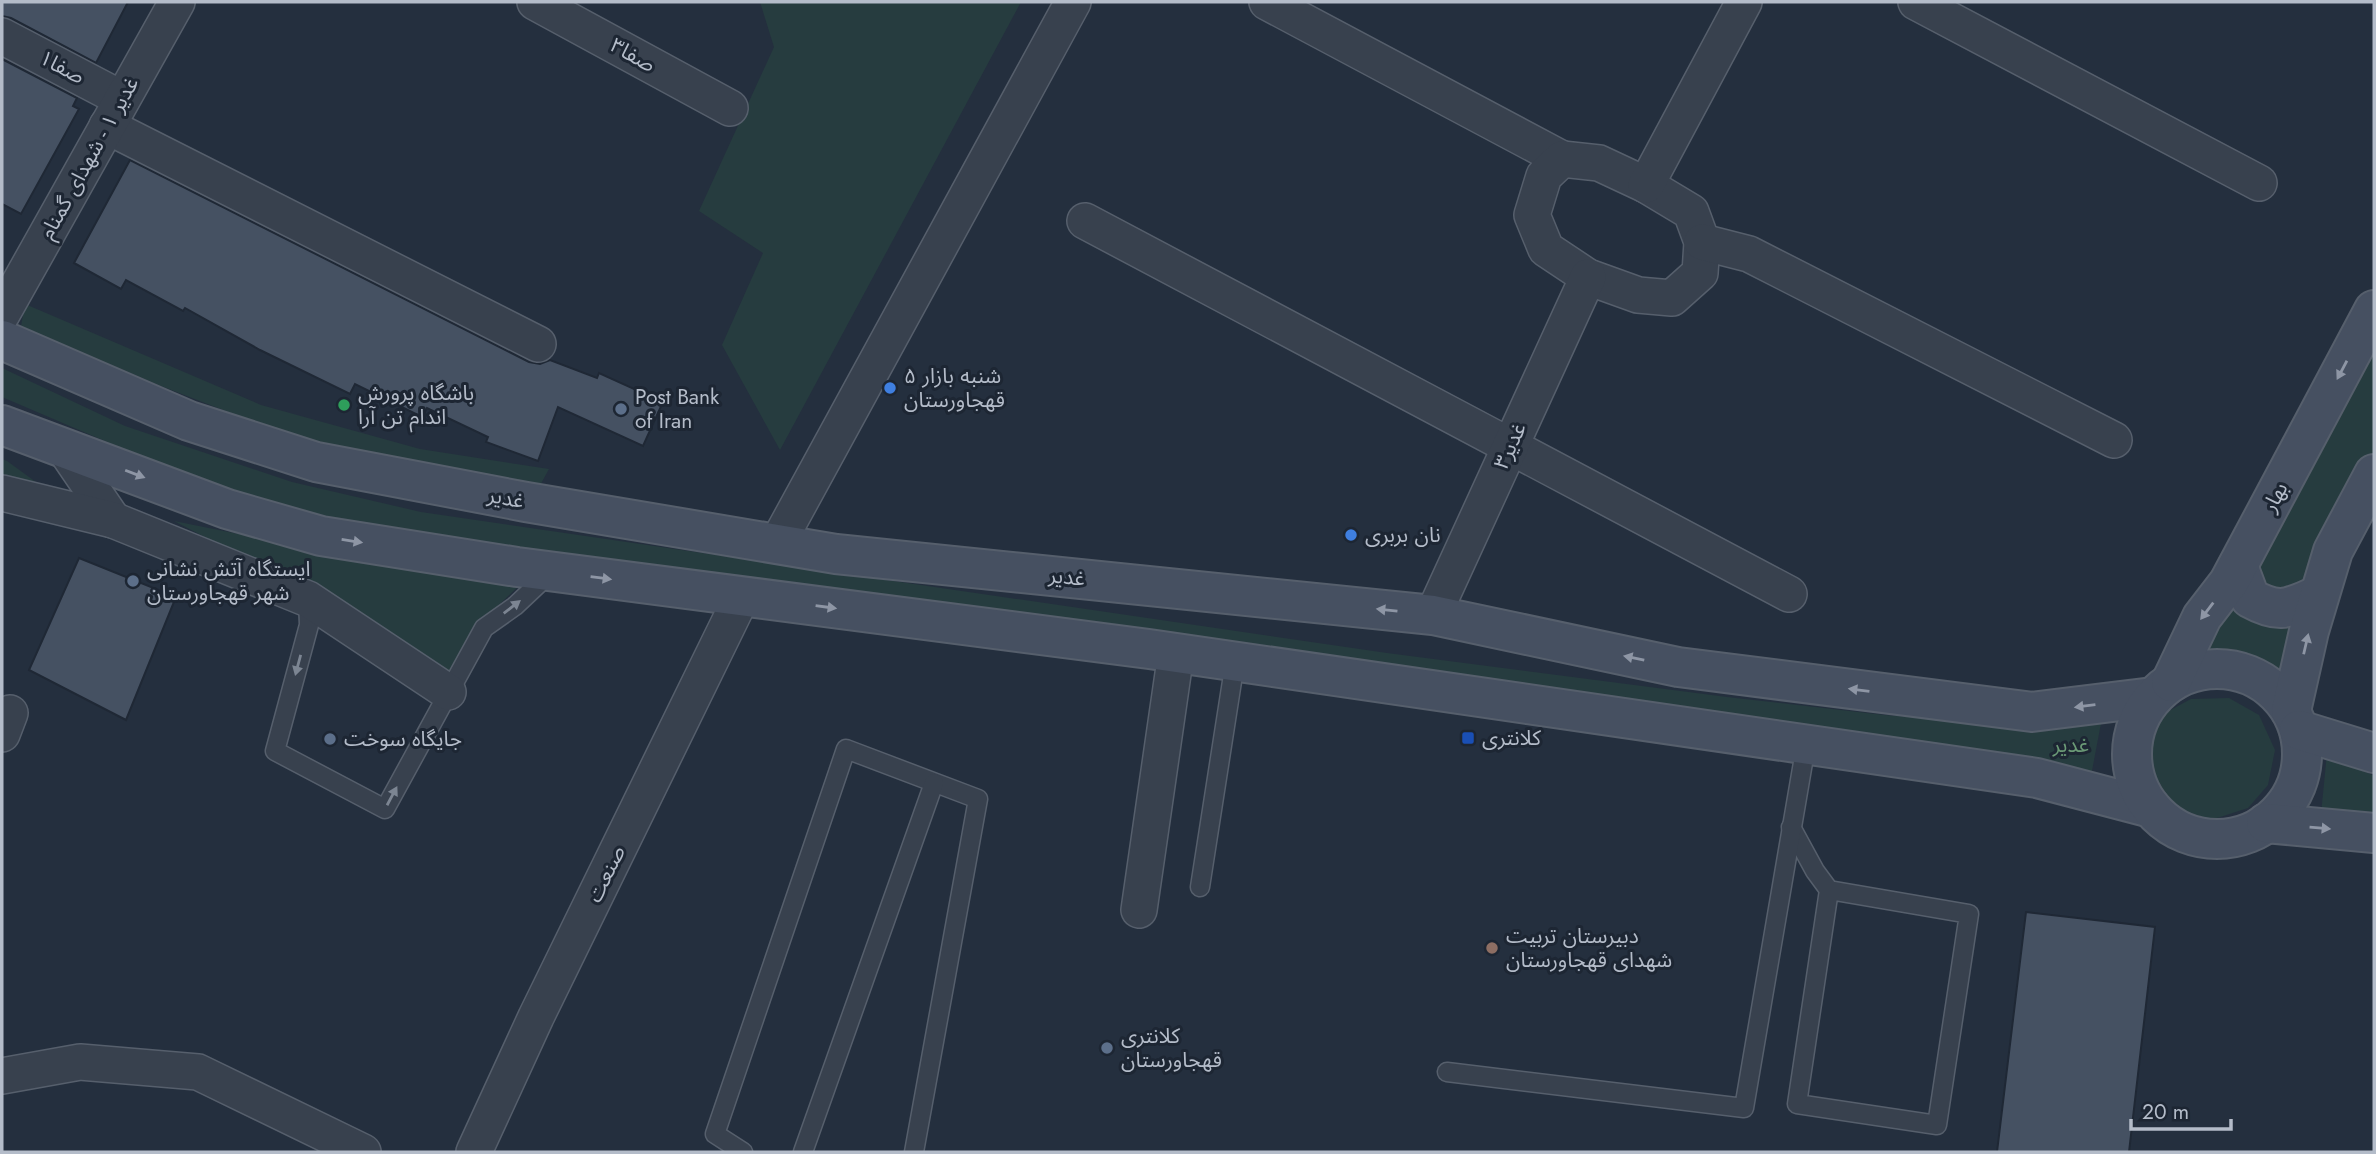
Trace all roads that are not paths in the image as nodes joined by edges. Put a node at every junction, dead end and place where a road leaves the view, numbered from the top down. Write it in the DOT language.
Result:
graph roads {
  1 [pos="177,2"];
  2 [pos="535,2"];
  3 [pos="1073,2"];
  4 [pos="1266,2"];
  5 [pos="1744,2"];
  6 [pos="1916,2"];
  7 [pos="2,36"];
  8 [pos="730,108"];
  9 [pos="115,113"];
  10 [pos="1562,159"];
  11 [pos="2259,183"];
  12 [pos="1646,185"];
  13 [pos="1086,220"];
  14 [pos="1702,242"];
  15 [pos="1588,277"];
  16 [pos="2374,310"];
  17 [pos="2,314"];
  18 [pos="2,340"];
  19 [pos="538,344"];
  20 [pos="2,425"];
  21 [pos="2114,440"];
  22 [pos="1511,444"];
  23 [pos="64,448"];
  24 [pos="2374,474"];
  25 [pos="2,493"];
  26 [pos="113,520"];
  27 [pos="777,544"];
  28 [pos="2238,566"];
  29 [pos="552,572"];
  30 [pos="1789,594"];
  31 [pos="2319,595"];
  32 [pos="741,596"];
  33 [pos="308,599"];
  34 [pos="1433,615"];
  35 [pos="1176,653"];
  36 [pos="1235,662"];
  37 [pos="2162,689"];
  38 [pos="448,692"];
  39 [pos="2295,720"];
  40 [pos="1806,744"];
  41 [pos="2374,753"];
  42 [pos="934,783"];
  43 [pos="2151,808"];
  44 [pos="2266,823"];
  45 [pos="1791,827"];
  46 [pos="2374,832"];
  47 [pos="1200,887"];
  48 [pos="1829,890"];
  49 [pos="1139,910"];
  50 [pos="1447,1072"];
  51 [pos="2,1076"];
  52 [pos="363,1152"];
  53 [pos="474,1152"];
  54 [pos="743,1152"];
  55 [pos="803,1152"];
  56 [pos="914,1152"];
  1 -- 9 [label="street, غدیر ۱ - شهدای گمنام"];
  2 -- 8 [label="street, صفا۳"];
  3 -- 27 [label="street"];
  4 -- 10 [label="street"];
  5 -- 12 [label="street"];
  6 -- 11 [label="street"];
  7 -- 9 [label="street, صفا۱"];
  9 -- 17 [label="street, غدیر ۱ - شهدای گمنام"];
  9 -- 19 [label="street, صفا۱"];
  10 -- 12 [label="street"];
  10 -- 15 [label="street"];
  12 -- 14 [label="street"];
  13 -- 22 [label="street"];
  14 -- 15 [label="street"];
  14 -- 21 [label="street"];
  15 -- 22 [label="street, غدیر۳"];
  16 -- 28 [label="main road, بهار, one-way"];
  18 -- 27 [label="main road, غدیر"];
  20 -- 23 [label="main road"];
  22 -- 30 [label="street"];
  22 -- 34 [label="street, غدیر۳"];
  23 -- 26 [label="street"];
  23 -- 29 [label="main road, one-way"];
  24 -- 31 [label="main road"];
  25 -- 26 [label="street"];
  26 -- 33 [label="street"];
  34 -- 27 [label="main road, غدیر, one-way"];
  28 -- 31 [label="main road"];
  28 -- 37 [label="main road, بهار, one-way"];
  29 -- 32 [label="main road, one-way"];
  38 -- 29 [label="lane, one-way"];
  39 -- 31 [label="main road, one-way"];
  32 -- 35 [label="main road, one-way"];
  32 -- 53 [label="street, صنعت"];
  33 -- 38 [label="street"];
  33 -- 38 [label="lane, one-way"];
  37 -- 34 [label="main road, غدیر, one-way"];
  35 -- 36 [label="main road"];
  35 -- 49 [label="street"];
  36 -- 40 [label="main road"];
  36 -- 47 [label="lane"];
  37 -- 39 [label="main road"];
  37 -- 43 [label="main road"];
  39 -- 41 [label="main road"];
  39 -- 44 [label="main road"];
  40 -- 43 [label="main road"];
  40 -- 45 [label="lane"];
  42 -- 54 [label="lane"];
  42 -- 55 [label="lane"];
  42 -- 56 [label="lane"];
  43 -- 44 [label="main road"];
  44 -- 46 [label="main road, one-way"];
  45 -- 48 [label="lane"];
  45 -- 50 [label="lane"];
  48 -- 48 [label="lane"];
  51 -- 52 [label="street"];
}
